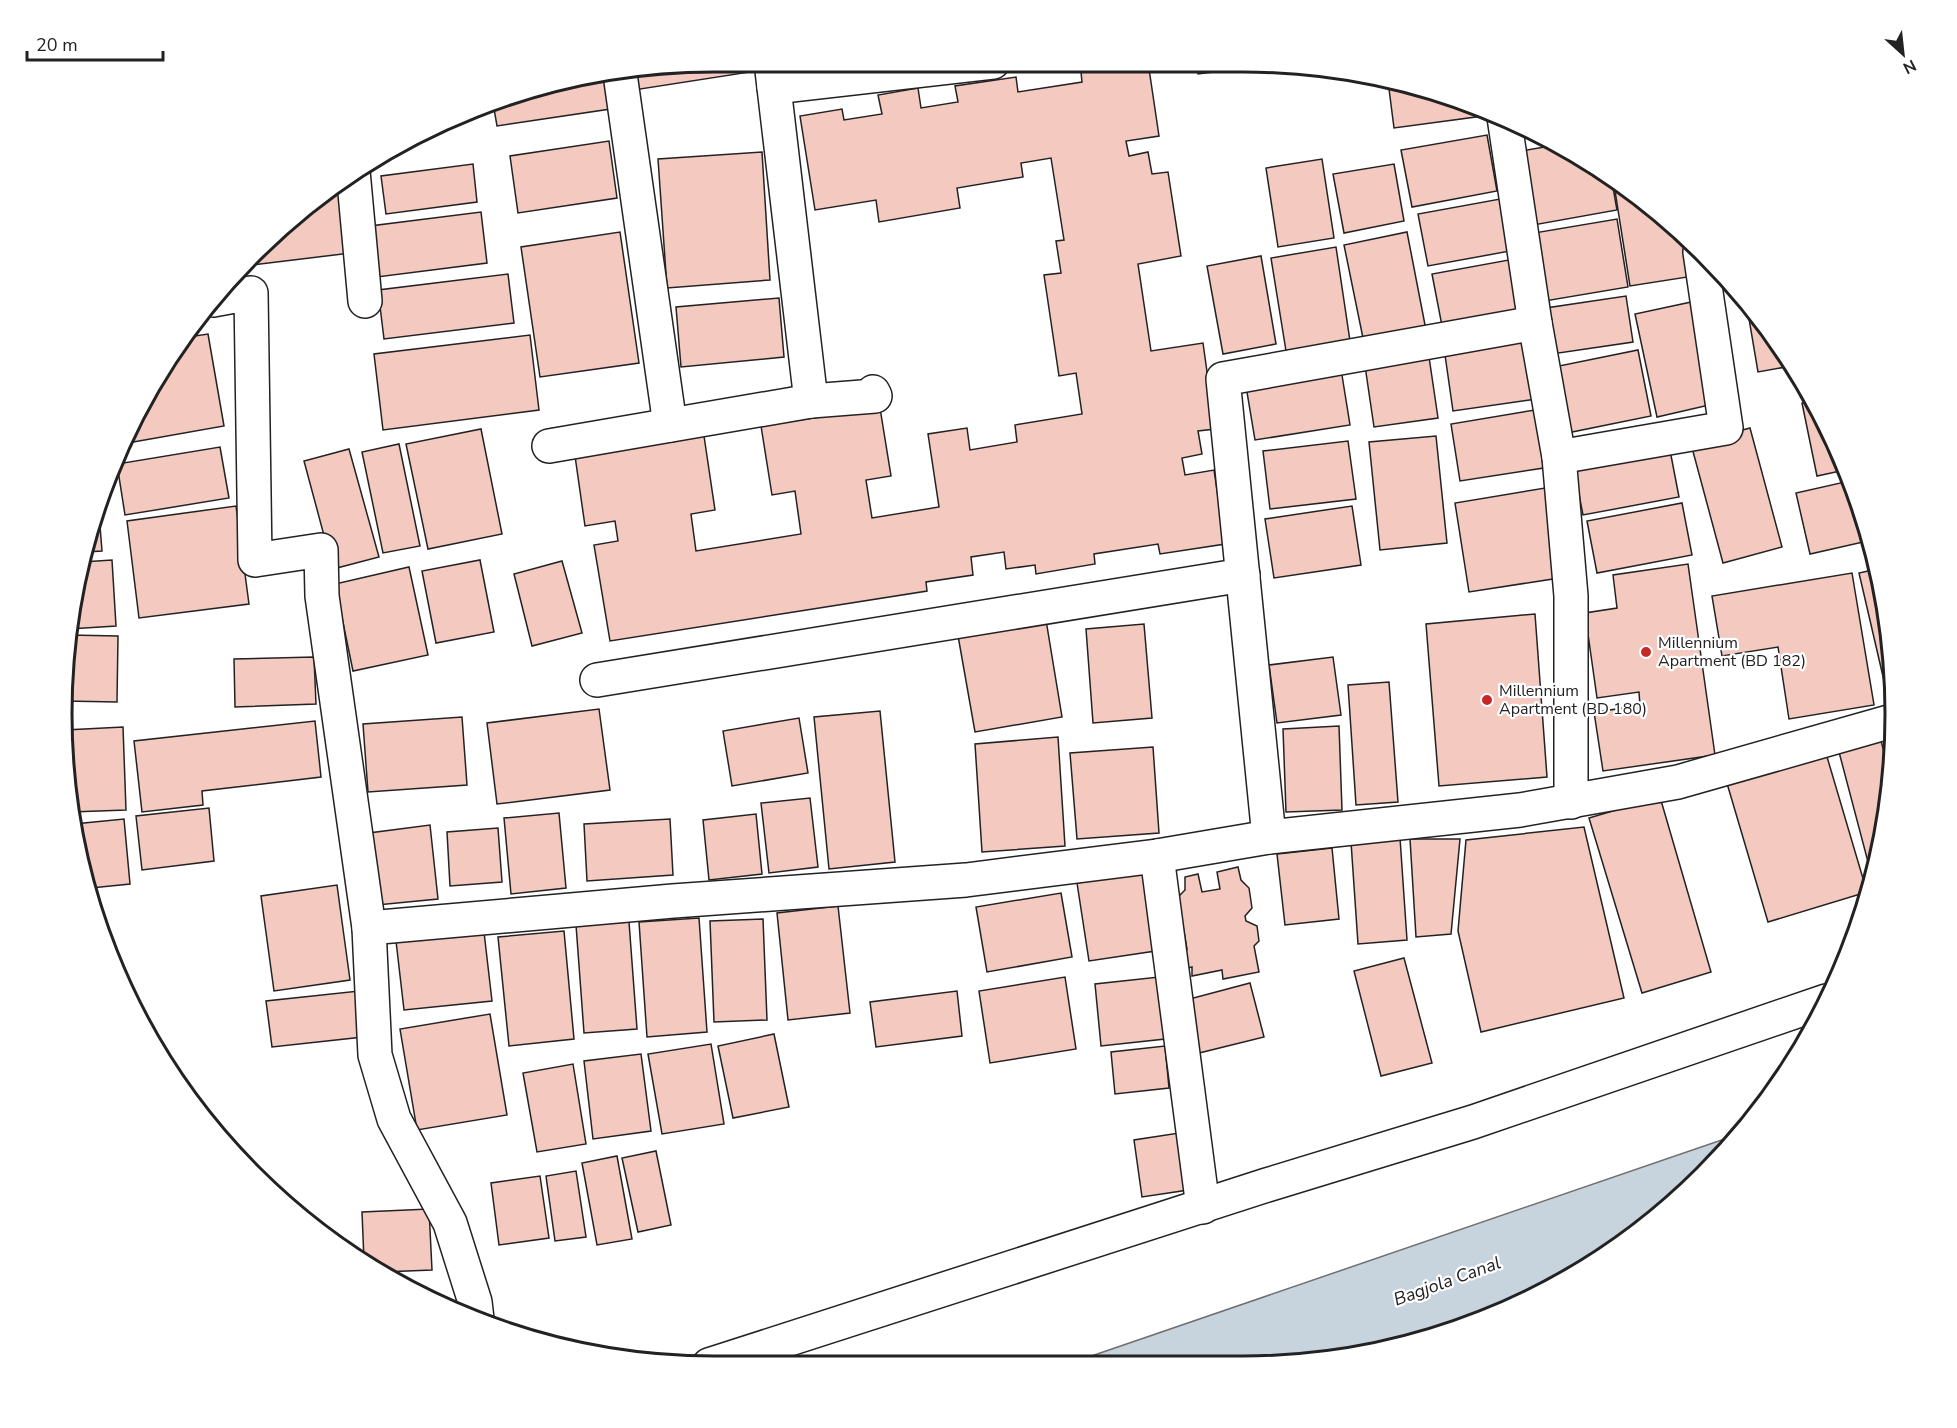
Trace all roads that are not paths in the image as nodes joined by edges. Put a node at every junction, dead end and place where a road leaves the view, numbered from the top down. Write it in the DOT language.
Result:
graph roads {
  1 [pos="809,72"];
  2 [pos="772,74"];
  3 [pos="621,79"];
  4 [pos="1506,128"];
  5 [pos="354,182"];
  6 [pos="1702,265"];
  7 [pos="226,298"];
  8 [pos="365,302"];
  9 [pos="1535,323"];
  10 [pos="873,392"];
  11 [pos="811,401"];
  12 [pos="670,425"];
  13 [pos="549,446"];
  14 [pos="1559,457"];
  15 [pos="1244,575"];
  16 [pos="597,680"];
  17 [pos="1885,723"];
  18 [pos="1571,801"];
  19 [pos="1269,837"];
  20 [pos="1157,856"];
  21 [pos="369,928"];
  22 [pos="1815,1005"];
  23 [pos="1203,1207"];
  24 [pos="476,1310"];
  25 [pos="737,1356"];
  1 -- 2 [label="street"];
  2 -- 11 [label="street"];
  3 -- 12 [label="street"];
  4 -- 9 [label="street"];
  5 -- 8 [label="street"];
  6 -- 14 [label="street"];
  7 -- 21 [label="street"];
  9 -- 14 [label="street"];
  9 -- 15 [label="street"];
  10 -- 11 [label="street"];
  11 -- 12 [label="street"];
  12 -- 13 [label="street"];
  14 -- 18 [label="street"];
  15 -- 16 [label="street"];
  15 -- 19 [label="street"];
  17 -- 18 [label="street"];
  18 -- 19 [label="street"];
  19 -- 20 [label="street"];
  20 -- 21 [label="street"];
  20 -- 23 [label="street"];
  21 -- 24 [label="street"];
  22 -- 23 [label="street"];
  23 -- 25 [label="street"];
}
